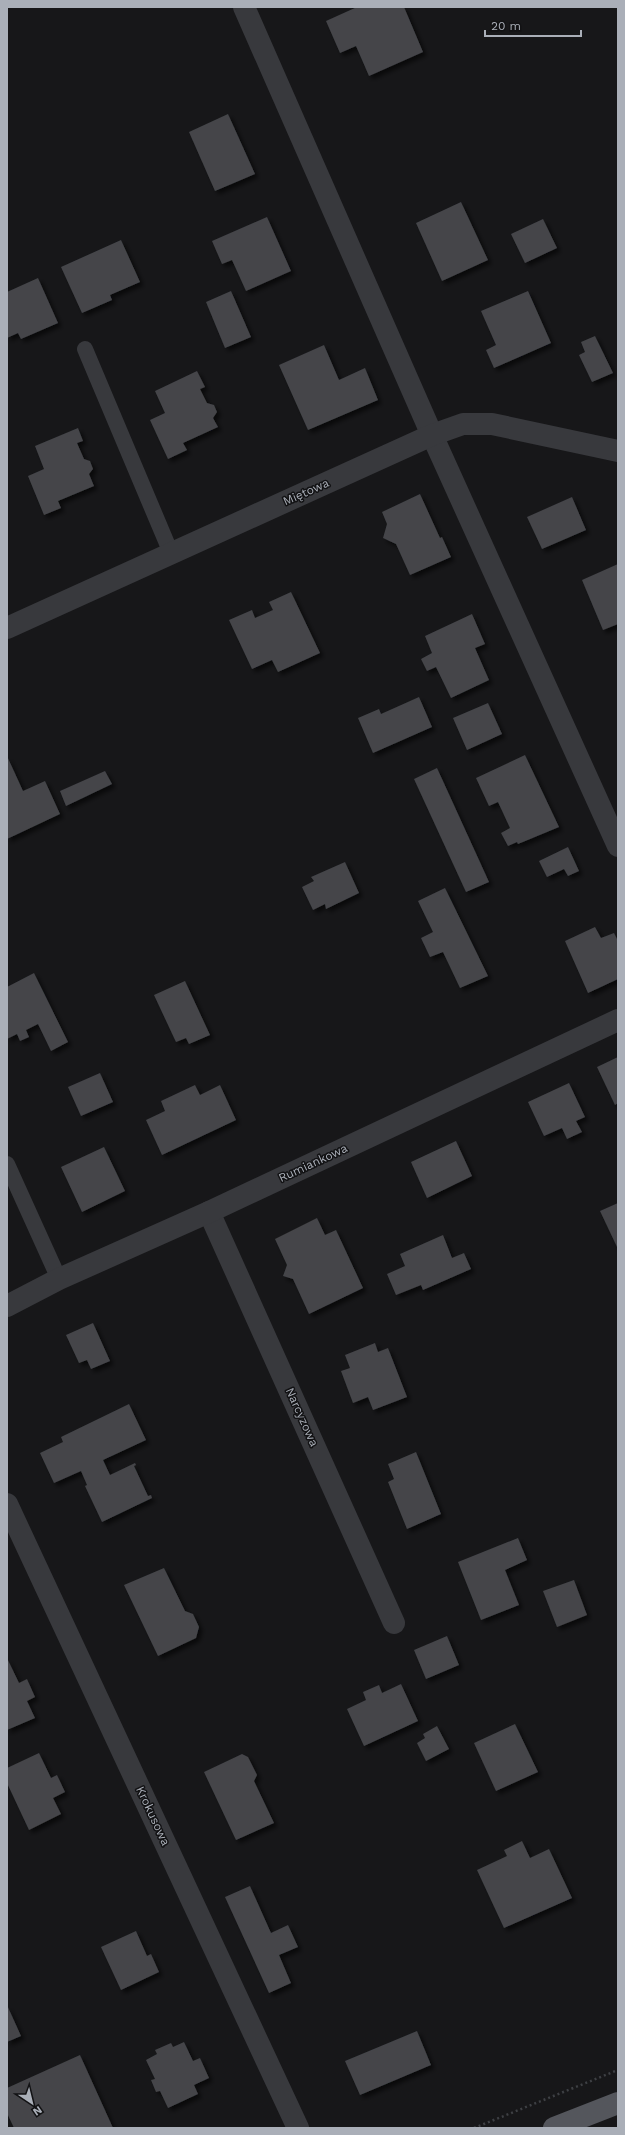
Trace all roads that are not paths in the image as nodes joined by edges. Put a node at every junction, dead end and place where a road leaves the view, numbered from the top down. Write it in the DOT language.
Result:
graph roads {
  1 [pos="244,7"];
  2 [pos="84,349"];
  3 [pos="432,435"];
  4 [pos="618,451"];
  5 [pos="171,553"];
  6 [pos="7,628"];
  7 [pos="618,846"];
  8 [pos="618,1020"];
  9 [pos="7,1164"];
  10 [pos="209,1212"];
  11 [pos="59,1279"];
  12 [pos="7,1306"];
  13 [pos="7,1504"];
  14 [pos="394,1623"];
  15 [pos="618,2102"];
  16 [pos="298,2128"];
  17 [pos="554,2128"];
  1 -- 3 [label="street"];
  2 -- 5 [label="lane"];
  3 -- 4 [label="street, Miętowa"];
  3 -- 5 [label="street, Miętowa"];
  3 -- 7 [label="street"];
  5 -- 6 [label="street, Miętowa"];
  8 -- 10 [label="street, Rumiankowa"];
  9 -- 11 [label="lane"];
  10 -- 11 [label="street, Rumiankowa"];
  10 -- 14 [label="street, Narcyzowa"];
  11 -- 12 [label="street, Rumiankowa"];
  13 -- 16 [label="street, Krokusowa"];
  15 -- 17 [label="main road"];
}
